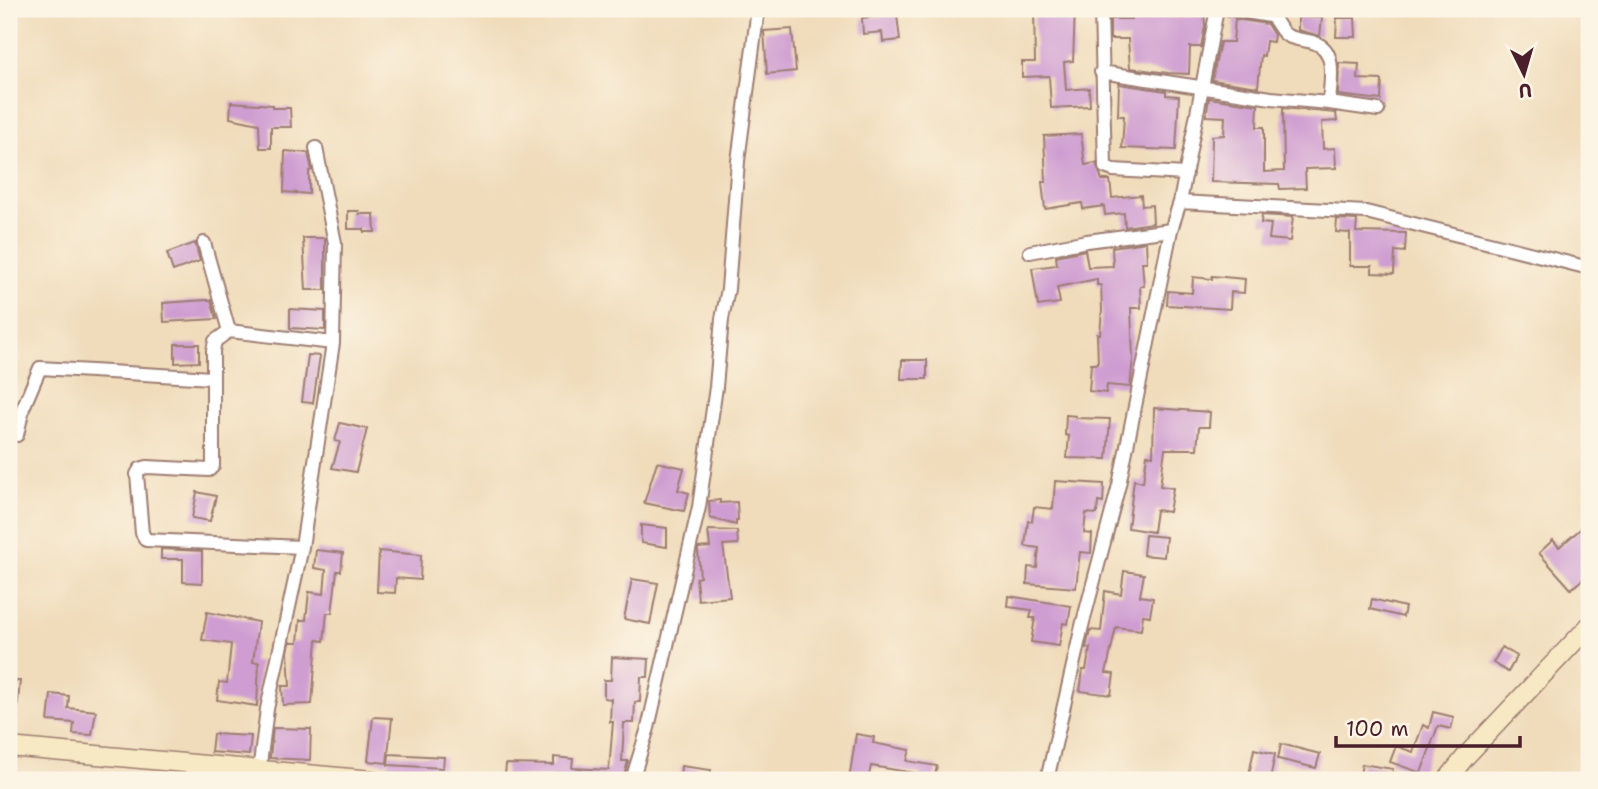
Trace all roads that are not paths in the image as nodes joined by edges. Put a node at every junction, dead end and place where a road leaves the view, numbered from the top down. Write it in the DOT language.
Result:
graph roads {
  1 [pos="758,9"];
  2 [pos="1101,9"];
  3 [pos="1217,9"];
  4 [pos="1229,9"];
  5 [pos="1101,72"];
  6 [pos="1203,88"];
  7 [pos="1329,103"];
  8 [pos="1378,110"];
  9 [pos="316,148"];
  10 [pos="1186,174"];
  11 [pos="1180,202"];
  12 [pos="1171,230"];
  13 [pos="204,243"];
  14 [pos="1030,252"];
  15 [pos="1589,268"];
  16 [pos="229,331"];
  17 [pos="333,344"];
  18 [pos="212,378"];
  19 [pos="17,435"];
  20 [pos="302,547"];
  21 [pos="1589,626"];
  22 [pos="9,747"];
  23 [pos="259,775"];
  24 [pos="362,780"];
  25 [pos="632,780"];
  26 [pos="1047,780"];
  27 [pos="1447,780"];
  1 -- 25 [label="street"];
  2 -- 5 [label="street"];
  3 -- 6 [label="street"];
  4 -- 7 [label="street"];
  5 -- 6 [label="street"];
  5 -- 10 [label="street"];
  6 -- 7 [label="street"];
  6 -- 10 [label="street"];
  7 -- 8 [label="street"];
  9 -- 17 [label="street"];
  10 -- 11 [label="street"];
  11 -- 12 [label="street"];
  11 -- 15 [label="street"];
  12 -- 14 [label="street"];
  12 -- 26 [label="street"];
  13 -- 16 [label="street"];
  16 -- 17 [label="street"];
  16 -- 18 [label="street"];
  17 -- 20 [label="street"];
  18 -- 19 [label="street"];
  18 -- 20 [label="street"];
  20 -- 23 [label="street"];
  21 -- 27 [label="street"];
  22 -- 23 [label="street"];
  23 -- 24 [label="street"];
}
